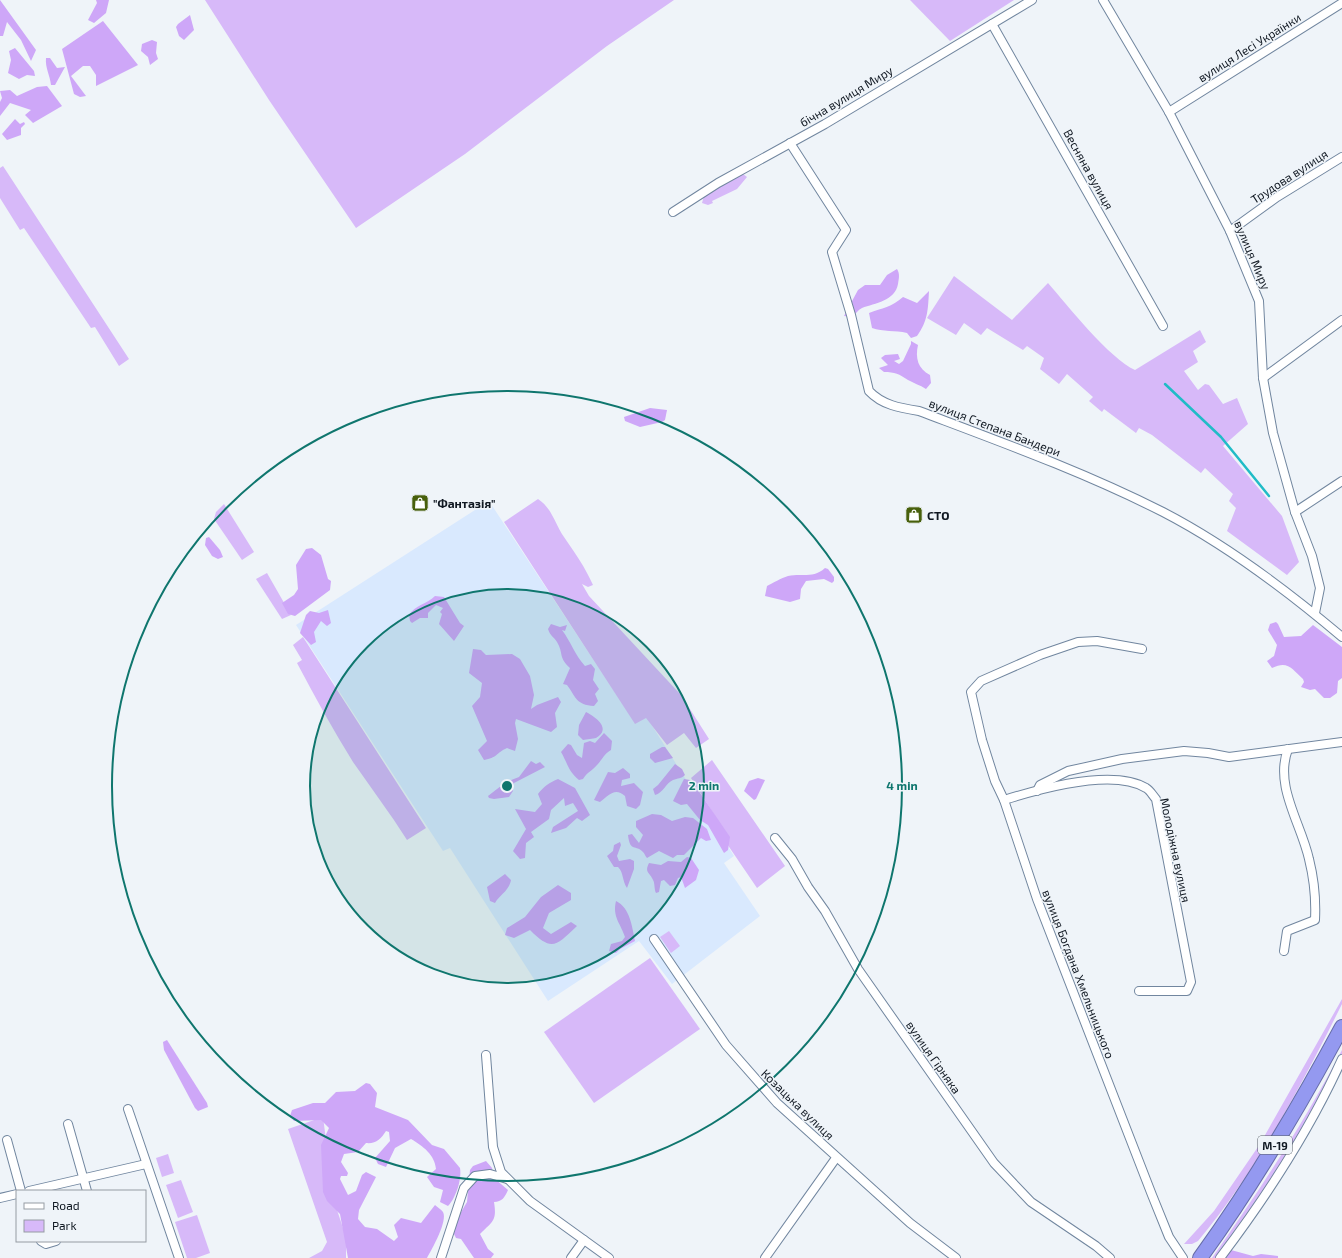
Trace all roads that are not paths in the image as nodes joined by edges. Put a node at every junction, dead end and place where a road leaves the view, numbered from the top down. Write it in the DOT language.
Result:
graph roads {
  1 [pos="1032,0"];
  2 [pos="1103,0"];
  3 [pos="1342,3"];
  4 [pos="992,24"];
  5 [pos="1169,112"];
  6 [pos="790,143"];
  7 [pos="1342,157"];
  8 [pos="673,212"];
  9 [pos="1230,231"];
  10 [pos="1342,320"];
  11 [pos="1163,326"];
  12 [pos="1263,378"];
  13 [pos="1342,481"];
  14 [pos="1295,512"];
  15 [pos="1315,613"];
  16 [pos="1342,637"];
  17 [pos="1142,648"];
  18 [pos="1342,742"];
  19 [pos="1288,750"];
  20 [pos="1037,790"];
  21 [pos="1004,800"];
  22 [pos="775,838"];
  23 [pos="654,939"];
  24 [pos="1284,951"];
  25 [pos="1139,991"];
  26 [pos="1342,1027"];
  27 [pos="486,1055"];
  28 [pos="1342,1059"];
  29 [pos="128,1109"];
  30 [pos="68,1124"];
  31 [pos="7,1140"];
  32 [pos="836,1158"];
  33 [pos="146,1164"];
  34 [pos="84,1178"];
  35 [pos="507,1179"];
  36 [pos="21,1190"];
  37 [pos="33,1190"];
  38 [pos="87,1190"];
  39 [pos="16,1194"];
  40 [pos="0,1198"];
  41 [pos="584,1240"];
  42 [pos="43,1242"];
  43 [pos="53,1242"];
  44 [pos="180,1258"];
  45 [pos="441,1258"];
  46 [pos="571,1258"];
  47 [pos="609,1258"];
  48 [pos="765,1258"];
  49 [pos="956,1258"];
  50 [pos="1110,1258"];
  51 [pos="1183,1258"];
  52 [pos="1200,1258"];
  53 [pos="1220,1258"];
  1 -- 4 [label="street, бічна вулиця Миру"];
  2 -- 5 [label="street, вулиця Миру"];
  3 -- 5 [label="street, вулиця Лесі Українки"];
  4 -- 6 [label="street, бічна вулиця Миру"];
  4 -- 11 [label="street, Весняна вулиця"];
  5 -- 9 [label="street, вулиця Миру"];
  6 -- 8 [label="street, бічна вулиця Миру"];
  6 -- 15 [label="street, вулиця Степана Бандери"];
  7 -- 9 [label="street, Трудова вулиця"];
  9 -- 12 [label="street, вулиця Миру"];
  10 -- 12 [label="street"];
  12 -- 14 [label="street, вулиця Миру"];
  13 -- 14 [label="street"];
  14 -- 15 [label="street, вулиця Миру"];
  15 -- 16 [label="street, вулиця Степана Бандери"];
  17 -- 21 [label="street, вулиця Богдана Хмельницького"];
  18 -- 19 [label="street"];
  19 -- 20 [label="street"];
  19 -- 24 [label="street"];
  20 -- 21 [label="street, Молодіжна вулиця"];
  20 -- 25 [label="street, Молодіжна вулиця"];
  21 -- 51 [label="street, вулиця Богдана Хмельницького"];
  22 -- 50 [label="street, вулиця Гірняка"];
  23 -- 32 [label="street, Козацька вулиця"];
  26 -- 52 [label="highway, М-19"];
  27 -- 35 [label="street"];
  28 -- 53 [label="street"];
  29 -- 33 [label="street"];
  30 -- 34 [label="street"];
  31 -- 36 [label="street"];
  32 -- 48 [label="street"];
  32 -- 49 [label="street, Козацька вулиця"];
  33 -- 34 [label="street"];
  33 -- 44 [label="street"];
  34 -- 37 [label="street"];
  34 -- 38 [label="street"];
  35 -- 41 [label="street"];
  35 -- 45 [label="street"];
  39 -- 40 [label="street"];
  41 -- 46 [label="street"];
  41 -- 47 [label="street"];
  42 -- 43 [label="street"];
}
